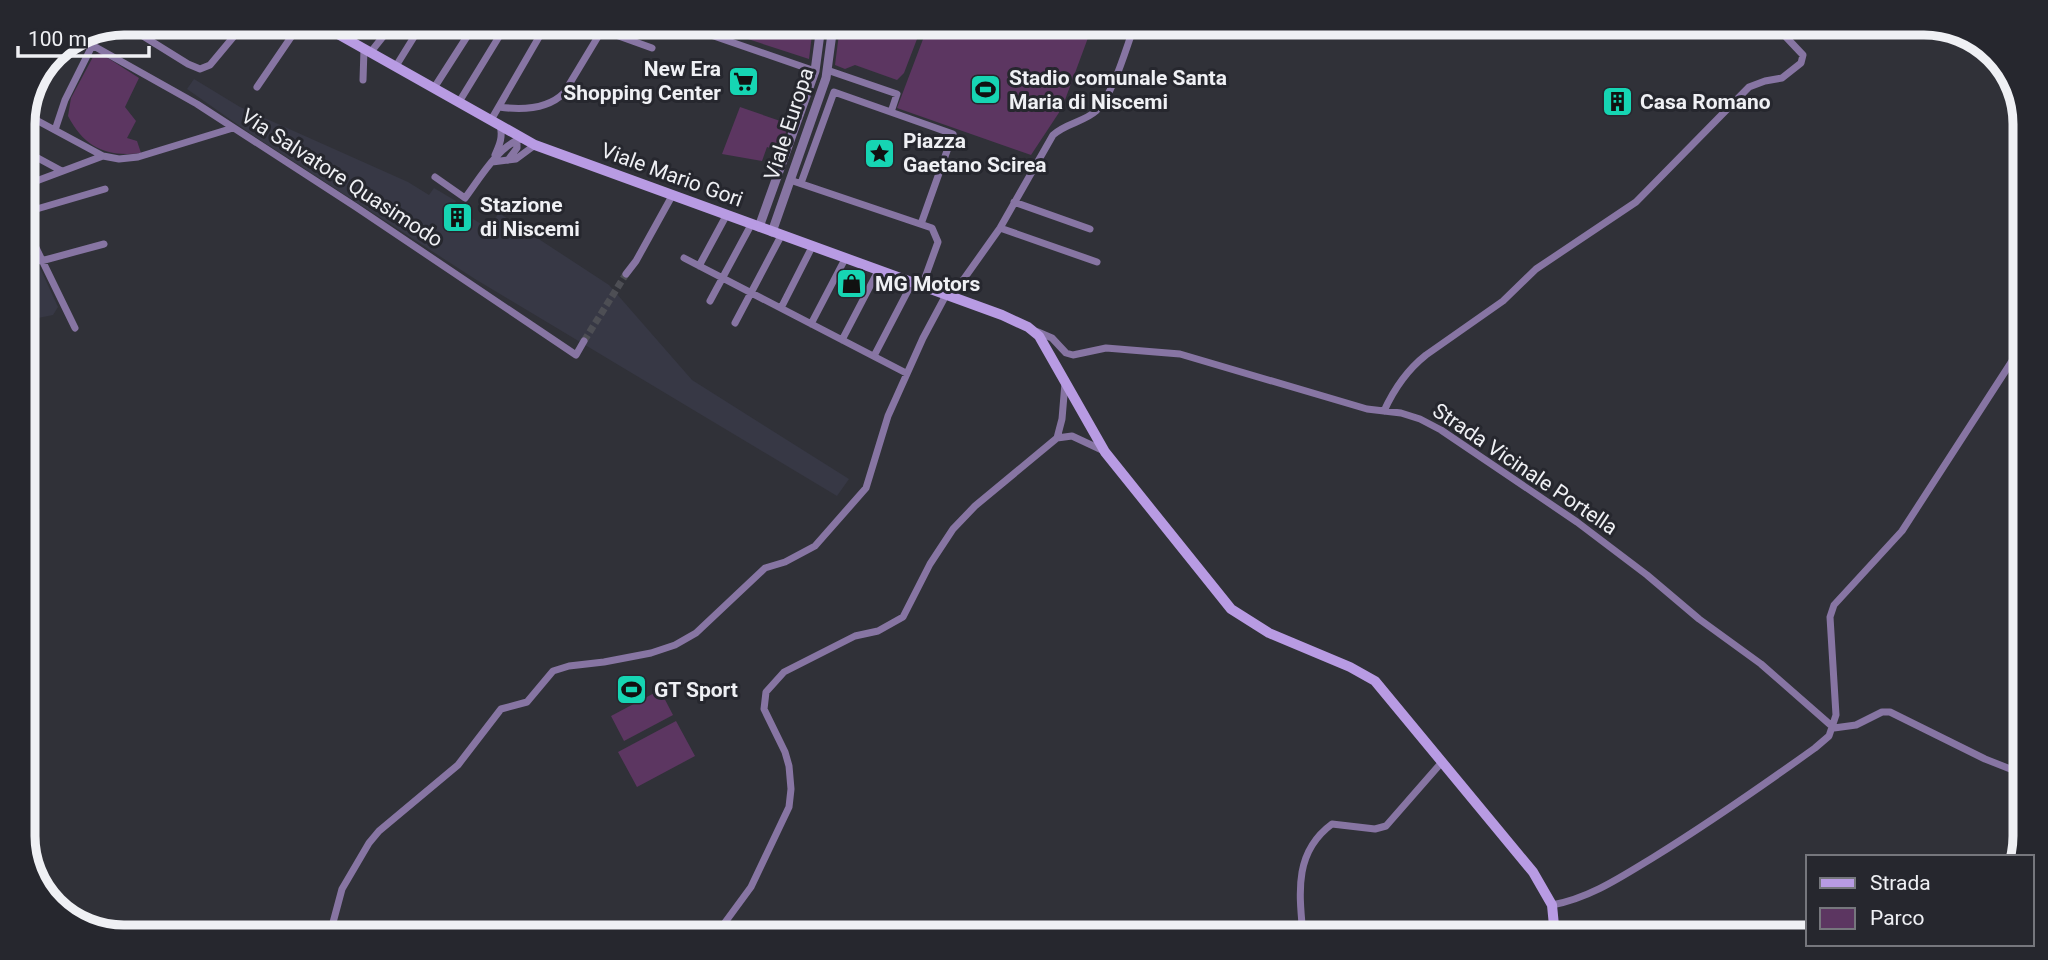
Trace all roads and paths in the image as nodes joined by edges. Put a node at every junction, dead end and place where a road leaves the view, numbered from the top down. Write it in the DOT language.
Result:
graph roads {
  1 [pos="141,35"];
  2 [pos="235,35"];
  3 [pos="292,35"];
  4 [pos="339,35"];
  5 [pos="382,35"];
  6 [pos="415,35"];
  7 [pos="468,35"];
  8 [pos="500,35"];
  9 [pos="540,35"];
  10 [pos="598,35"];
  11 [pos="622,35"];
  12 [pos="711,35"];
  13 [pos="820,35"];
  14 [pos="832,35"];
  15 [pos="1131,35"];
  16 [pos="1787,35"];
  17 [pos="89,42"];
  18 [pos="93,44"];
  19 [pos="652,48"];
  20 [pos="367,51"];
  21 [pos="396,66"];
  22 [pos="815,71"];
  23 [pos="827,71"];
  24 [pos="363,80"];
  25 [pos="257,87"];
  26 [pos="434,88"];
  27 [pos="458,102"];
  28 [pos="499,107"];
  29 [pos="891,112"];
  30 [pos="35,119"];
  31 [pos="496,122"];
  32 [pos="233,128"];
  33 [pos="55,130"];
  34 [pos="519,137"];
  35 [pos="535,145"];
  36 [pos="35,156"];
  37 [pos="103,156"];
  38 [pos="508,160"];
  39 [pos="492,162"];
  40 [pos="60,170"];
  41 [pos="435,177"];
  42 [pos="790,180"];
  43 [pos="35,182"];
  44 [pos="801,183"];
  45 [pos="105,190"];
  46 [pos="672,196"];
  47 [pos="1014,201"];
  48 [pos="35,210"];
  49 [pos="726,216"];
  50 [pos="921,224"];
  51 [pos="755,226"];
  52 [pos="1000,228"];
  53 [pos="1090,229"];
  54 [pos="776,234"];
  55 [pos="103,244"];
  56 [pos="812,247"];
  57 [pos="35,248"];
  58 [pos="684,258"];
  59 [pos="845,259"];
  60 [pos="41,261"];
  61 [pos="1097,262"];
  62 [pos="699,266"];
  63 [pos="878,271"];
  64 [pos="626,274"];
  65 [pos="722,278"];
  66 [pos="917,285"];
  67 [pos="751,293"];
  68 [pos="948,296"];
  69 [pos="710,301"];
  70 [pos="781,308"];
  71 [pos="735,323"];
  72 [pos="811,324"];
  73 [pos="1028,327"];
  74 [pos="75,328"];
  75 [pos="842,340"];
  76 [pos="584,341"];
  77 [pos="874,356"];
  78 [pos="2013,359"];
  79 [pos="906,373"];
  80 [pos="1065,381"];
  81 [pos="1384,411"];
  82 [pos="1057,438"];
  83 [pos="1105,452"];
  84 [pos="1834,728"];
  85 [pos="1442,762"];
  86 [pos="2013,770"];
  87 [pos="1552,905"];
  88 [pos="332,925"];
  89 [pos="723,925"];
  90 [pos="1302,925"];
  91 [pos="1554,925"];
  1 -- 2 [label="street"];
  3 -- 25 [label="street"];
  4 -- 20 [label="main road, Viale Mario Gori"];
  5 -- 20 [label="street"];
  6 -- 21 [label="street"];
  7 -- 26 [label="street"];
  8 -- 27 [label="street"];
  9 -- 28 [label="street"];
  10 -- 28 [label="street"];
  11 -- 19 [label="street"];
  12 -- 22 [label="street"];
  13 -- 22 [label="street, Viale Europa"];
  14 -- 23 [label="street, Viale Europa"];
  15 -- 47 [label="street"];
  16 -- 81 [label="street"];
  17 -- 18 [label="street, Via Salvatore Quasimodo"];
  18 -- 32 [label="street, Via Salvatore Quasimodo"];
  18 -- 33 [label="street"];
  20 -- 21 [label="main road, Viale Mario Gori"];
  20 -- 24 [label="street"];
  21 -- 26 [label="main road, Viale Mario Gori"];
  22 -- 51 [label="street, Viale Europa"];
  23 -- 29 [label="street"];
  23 -- 42 [label="street, Viale Europa"];
  26 -- 27 [label="main road, Viale Mario Gori"];
  27 -- 31 [label="main road, Viale Mario Gori"];
  28 -- 31 [label="street"];
  29 -- 44 [label="street"];
  29 -- 50 [label="street"];
  30 -- 33 [label="street"];
  31 -- 34 [label="main road, Viale Mario Gori"];
  31 -- 39 [label="street"];
  32 -- 37 [label="street"];
  32 -- 76 [label="street, Via Salvatore Quasimodo"];
  33 -- 37 [label="street"];
  34 -- 35 [label="main road, Viale Mario Gori"];
  34 -- 38 [label="street"];
  34 -- 39 [label="street"];
  35 -- 38 [label="street"];
  35 -- 46 [label="main road, Viale Mario Gori"];
  36 -- 40 [label="street"];
  37 -- 40 [label="street"];
  38 -- 39 [label="street"];
  39 -- 41 [label="street"];
  40 -- 43 [label="street"];
  42 -- 44 [label="street"];
  42 -- 54 [label="street, Viale Europa"];
  44 -- 50 [label="street"];
  45 -- 48 [label="street"];
  46 -- 49 [label="main road, Viale Mario Gori"];
  46 -- 64 [label="street"];
  47 -- 52 [label="street"];
  47 -- 53 [label="street"];
  49 -- 51 [label="main road, Viale Mario Gori"];
  49 -- 62 [label="street"];
  50 -- 66 [label="street"];
  51 -- 54 [label="main road, Viale Mario Gori"];
  51 -- 65 [label="street"];
  52 -- 61 [label="street"];
  52 -- 68 [label="street"];
  54 -- 56 [label="main road, Viale Mario Gori"];
  54 -- 67 [label="street"];
  55 -- 60 [label="street"];
  56 -- 59 [label="main road, Viale Mario Gori"];
  56 -- 70 [label="street"];
  57 -- 60 [label="street"];
  58 -- 62 [label="street"];
  59 -- 63 [label="main road, Viale Mario Gori"];
  59 -- 72 [label="street"];
  60 -- 74 [label="street"];
  62 -- 65 [label="street"];
  63 -- 66 [label="main road, Viale Mario Gori"];
  63 -- 75 [label="street"];
  65 -- 67 [label="street"];
  65 -- 69 [label="street"];
  66 -- 68 [label="main road, Viale Mario Gori"];
  66 -- 77 [label="street"];
  67 -- 70 [label="street"];
  67 -- 71 [label="street"];
  68 -- 73 [label="main road, Viale Mario Gori"];
  68 -- 79 [label="street"];
  70 -- 72 [label="street"];
  72 -- 75 [label="street"];
  73 -- 80 [label="main road"];
  73 -- 81 [label="street, Strada Vicinale Portella"];
  75 -- 77 [label="street"];
  77 -- 79 [label="street"];
  78 -- 84 [label="street"];
  79 -- 88 [label="street"];
  80 -- 82 [label="street"];
  80 -- 83 [label="main road"];
  81 -- 84 [label="street, Strada Vicinale Portella"];
  82 -- 83 [label="street"];
  82 -- 89 [label="street"];
  83 -- 85 [label="main road"];
  84 -- 86 [label="street"];
  84 -- 87 [label="street"];
  85 -- 87 [label="main road"];
  85 -- 90 [label="street"];
  87 -- 91 [label="main road"];
}
